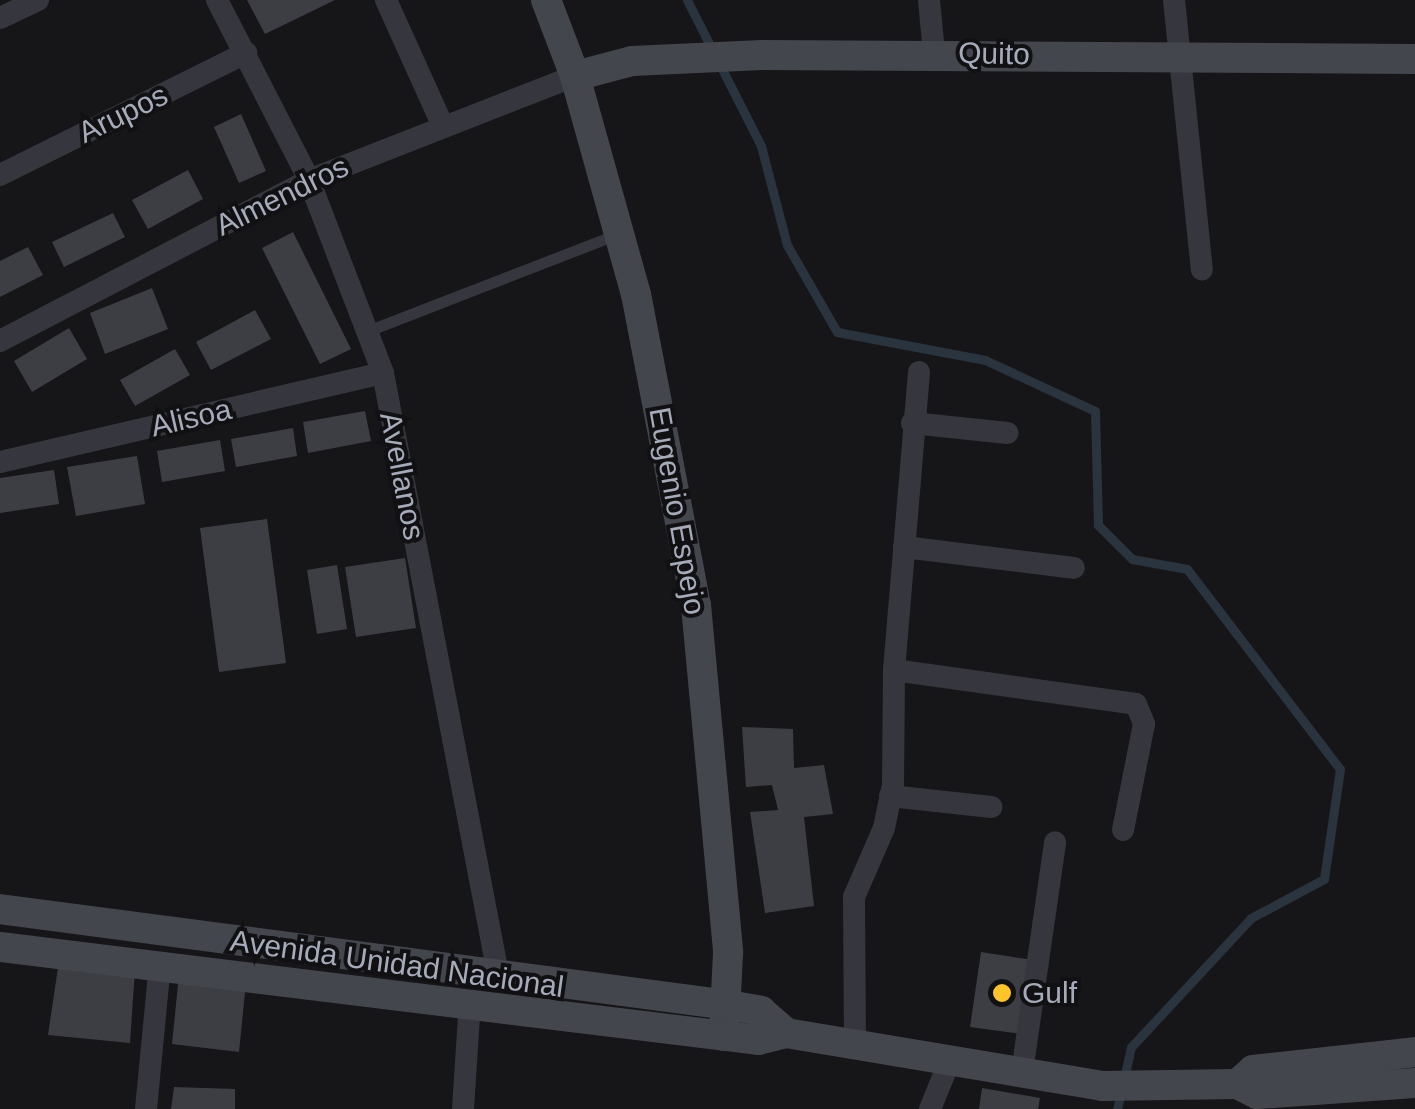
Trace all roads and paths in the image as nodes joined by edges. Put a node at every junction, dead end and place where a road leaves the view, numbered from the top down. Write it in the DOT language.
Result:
graph roads {
  1 [pos="38,0"];
  2 [pos="218,0"];
  3 [pos="386,0"];
  4 [pos="546,0"];
  5 [pos="929,0"];
  6 [pos="1174,0"];
  7 [pos="0,18"];
  8 [pos="925,53"];
  9 [pos="246,54"];
  10 [pos="1181,57"];
  11 [pos="1415,59"];
  12 [pos="575,76"];
  13 [pos="442,124"];
  14 [pos="0,175"];
  15 [pos="308,180"];
  16 [pos="620,233"];
  17 [pos="1202,270"];
  18 [pos="370,330"];
  19 [pos="0,341"];
  20 [pos="919,372"];
  21 [pos="382,373"];
  22 [pos="912,423"];
  23 [pos="1007,434"];
  24 [pos="0,462"];
  25 [pos="904,547"];
  26 [pos="1074,568"];
  27 [pos="894,670"];
  28 [pos="890,796"];
  29 [pos="991,807"];
  30 [pos="1122,830"];
  31 [pos="1055,842"];
  32 [pos="0,909"];
  33 [pos="0,947"];
  34 [pos="160,964"];
  35 [pos="499,980"];
  36 [pos="470,1001"];
  37 [pos="728,1005"];
  38 [pos="786,1033"];
  39 [pos="724,1036"];
  40 [pos="855,1045"];
  41 [pos="1415,1052"];
  42 [pos="950,1060"];
  43 [pos="1022,1072"];
  44 [pos="1415,1083"];
  45 [pos="1237,1084"];
  46 [pos="146,1109"];
  47 [pos="463,1109"];
  48 [pos="930,1109"];
  1 -- 7 [label="street"];
  2 -- 9 [label="street, Avellanos"];
  3 -- 13 [label="street"];
  4 -- 12 [label="main road, Eugenio Espejo"];
  5 -- 8 [label="street"];
  6 -- 10 [label="street"];
  8 -- 10 [label="main road, Quito"];
  8 -- 12 [label="main road, Quito"];
  9 -- 14 [label="street, Arupos"];
  9 -- 15 [label="street, Avellanos"];
  10 -- 11 [label="main road, Quito"];
  10 -- 17 [label="street"];
  12 -- 13 [label="street, Almendros"];
  12 -- 16 [label="main road, Eugenio Espejo"];
  13 -- 15 [label="street, Almendros"];
  15 -- 18 [label="street, Avellanos"];
  15 -- 19 [label="street, Almendros"];
  16 -- 18 [label="lane"];
  16 -- 37 [label="main road, Eugenio Espejo"];
  18 -- 21 [label="street, Avellanos"];
  20 -- 22 [label="street"];
  21 -- 24 [label="street, Alisoa"];
  21 -- 35 [label="street, Avellanos"];
  22 -- 23 [label="street"];
  22 -- 25 [label="street"];
  25 -- 26 [label="street"];
  25 -- 27 [label="street"];
  27 -- 28 [label="street"];
  27 -- 30 [label="street"];
  28 -- 29 [label="street"];
  28 -- 40 [label="street"];
  31 -- 43 [label="street"];
  32 -- 35 [label="main road, Avenida Unidad Nacional"];
  33 -- 34 [label="main road, Avenida Unidad Nacional"];
  34 -- 36 [label="main road, Avenida Unidad Nacional"];
  34 -- 46 [label="street"];
  35 -- 37 [label="main road, Avenida Unidad Nacional"];
  36 -- 39 [label="main road, Avenida Unidad Nacional"];
  36 -- 47 [label="street"];
  37 -- 38 [label="main road, Avenida Unidad Nacional"];
  37 -- 39 [label="main road, Eugenio Espejo"];
  38 -- 39 [label="main road, Avenida Unidad Nacional"];
  38 -- 40 [label="main road, Avenida Unidad Nacional"];
  40 -- 42 [label="main road, Avenida Unidad Nacional"];
  41 -- 45 [label="main road, Avenida Unidad Nacional"];
  42 -- 43 [label="main road, Avenida Unidad Nacional"];
  42 -- 48 [label="street"];
  43 -- 45 [label="main road, Avenida Unidad Nacional"];
  44 -- 45 [label="main road, Avenida Unidad Nacional"];
}
